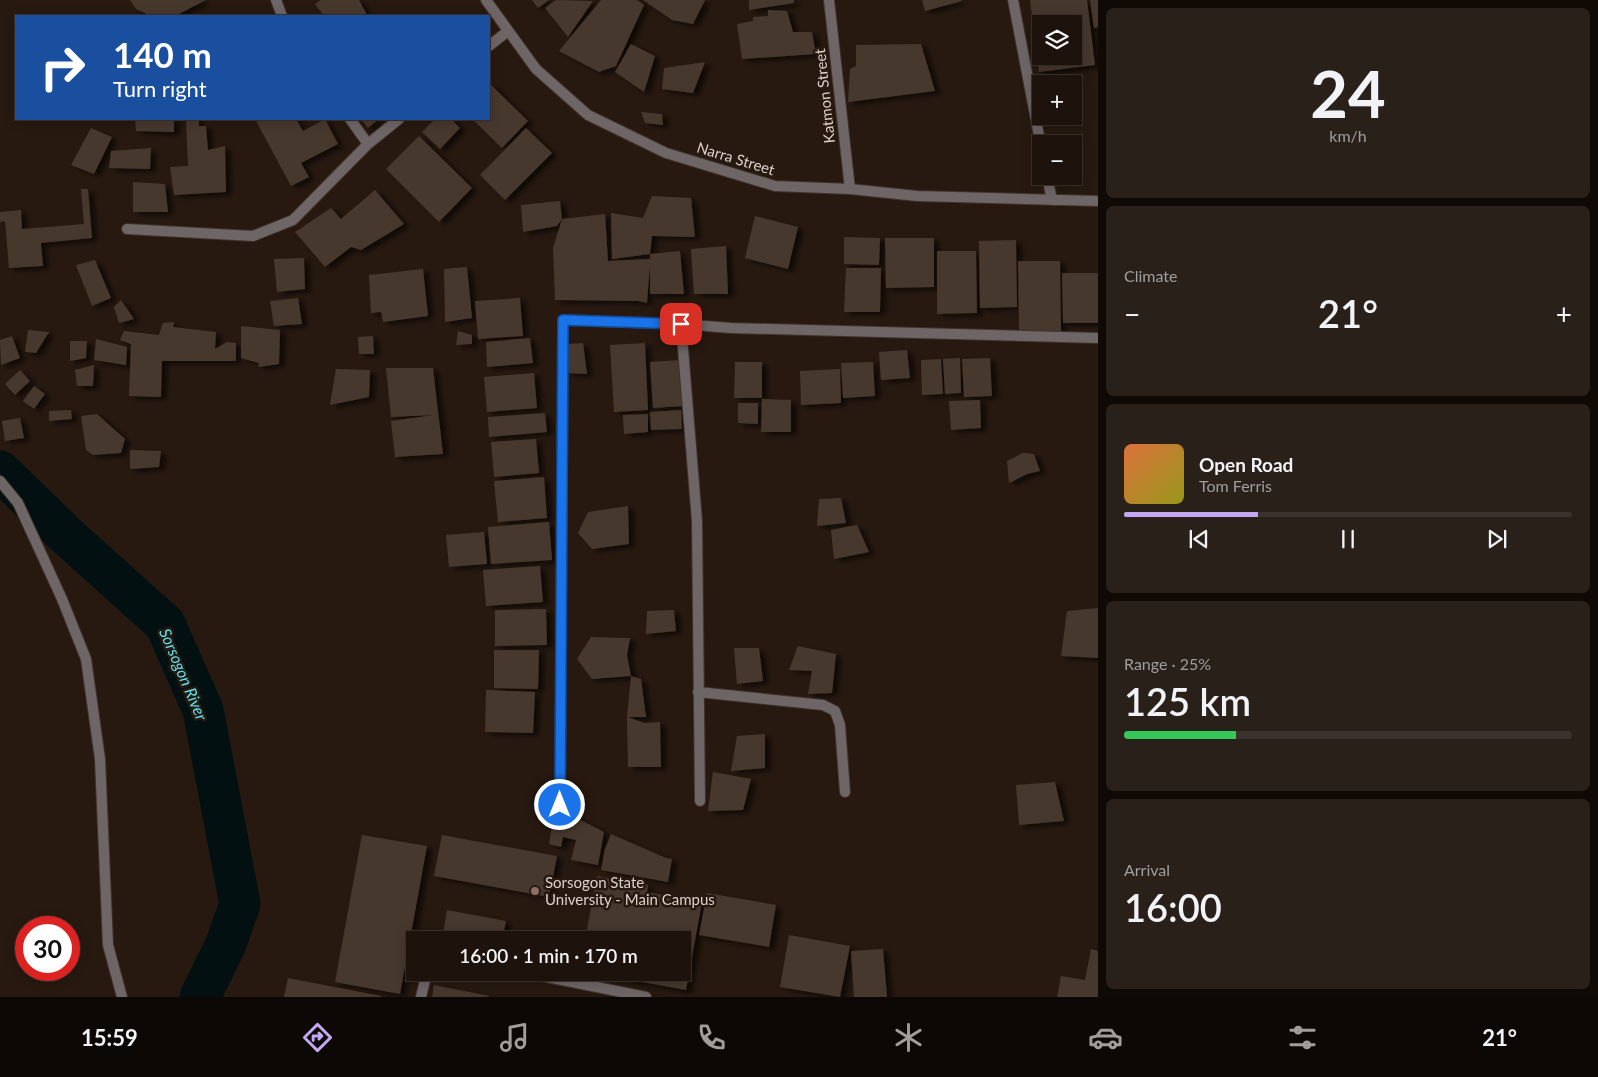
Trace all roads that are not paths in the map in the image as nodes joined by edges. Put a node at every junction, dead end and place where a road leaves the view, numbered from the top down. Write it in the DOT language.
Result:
graph roads {
  1 [pos="276,0"];
  2 [pos="486,0"];
  3 [pos="829,0"];
  4 [pos="1013,0"];
  5 [pos="282,15"];
  6 [pos="508,31"];
  7 [pos="490,45"];
  8 [pos="351,120"];
  9 [pos="397,120"];
  10 [pos="1039,135"];
  11 [pos="368,144"];
  12 [pos="1049,185"];
  13 [pos="850,189"];
  14 [pos="1052,200"];
  15 [pos="1098,201"];
  16 [pos="127,229"];
  17 [pos="681,324"];
  18 [pos="1098,338"];
  19 [pos="0,482"];
  20 [pos="698,692"];
  21 [pos="845,792"];
  22 [pos="700,801"];
  23 [pos="560,805"];
  24 [pos="425,981"];
  25 [pos="567,981"];
  26 [pos="122,997"];
  27 [pos="421,997"];
  28 [pos="646,997"];
  1 -- 5 [label="street"];
  2 -- 6 [label="street, Narra Street"];
  3 -- 13 [label="street, Katmon Street"];
  4 -- 10 [label="street"];
  6 -- 7 [label="street"];
  6 -- 13 [label="street, Narra Street"];
  8 -- 11 [label="street"];
  9 -- 11 [label="street"];
  11 -- 16 [label="street"];
  12 -- 14 [label="street"];
  13 -- 14 [label="street, Narra Street"];
  14 -- 15 [label="street, Narra Street"];
  17 -- 18 [label="street"];
  17 -- 20 [label="street"];
  17 -- 23 [label="street"];
  19 -- 26 [label="street"];
  20 -- 21 [label="street"];
  20 -- 22 [label="street"];
  24 -- 27 [label="street"];
  25 -- 28 [label="street"];
}
